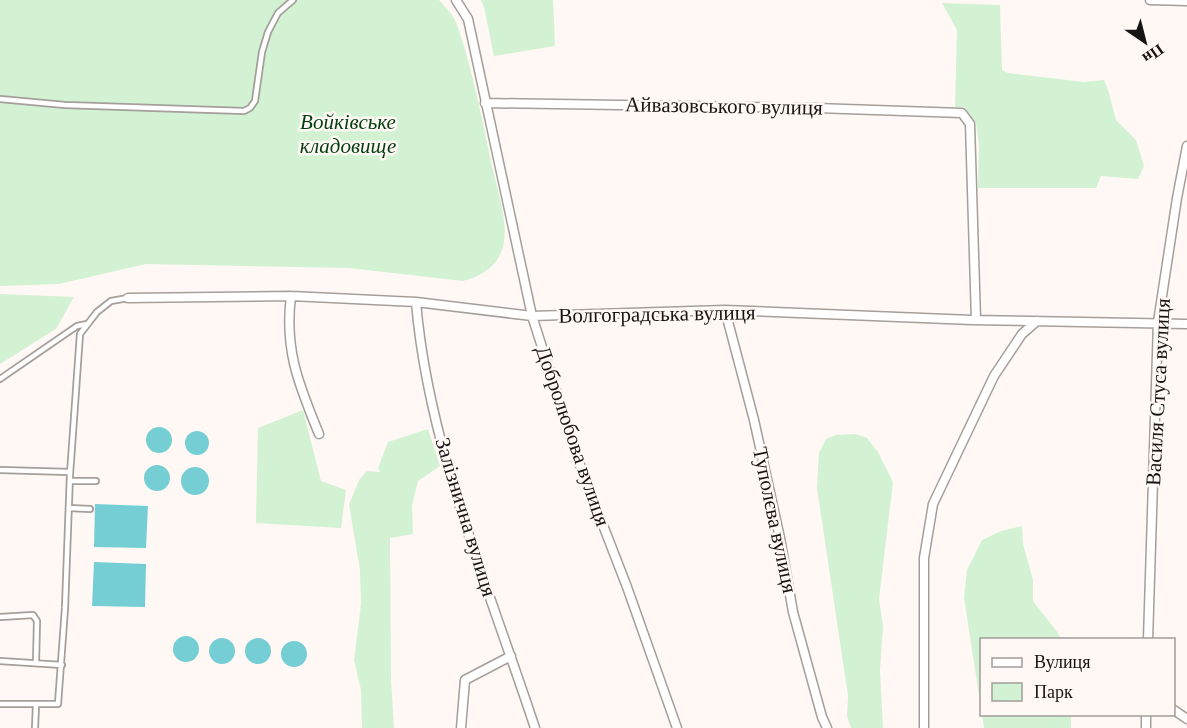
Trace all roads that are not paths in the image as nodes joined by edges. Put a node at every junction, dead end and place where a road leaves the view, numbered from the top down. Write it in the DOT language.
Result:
graph roads {
  1 [pos="293,0"];
  2 [pos="456,0"];
  3 [pos="1149,0"];
  4 [pos="1187,1"];
  5 [pos="0,99"];
  6 [pos="486,103"];
  7 [pos="1187,146"];
  8 [pos="291,296"];
  9 [pos="128,298"];
  10 [pos="416,302"];
  11 [pos="725,310"];
  12 [pos="532,316"];
  13 [pos="976,320"];
  14 [pos="1037,321"];
  15 [pos="1158,322"];
  16 [pos="87,324"];
  17 [pos="1187,324"];
  18 [pos="0,379"];
  19 [pos="319,434"];
  20 [pos="0,470"];
  21 [pos="70,472"];
  22 [pos="70,481"];
  23 [pos="96,481"];
  24 [pos="69,508"];
  25 [pos="90,508"];
  26 [pos="0,617"];
  27 [pos="1148,638"];
  28 [pos="511,656"];
  29 [pos="0,661"];
  30 [pos="36,663"];
  31 [pos="62,665"];
  32 [pos="0,704"];
  33 [pos="36,705"];
  34 [pos="35,728"];
  35 [pos="461,728"];
  36 [pos="535,728"];
  37 [pos="677,728"];
  38 [pos="828,728"];
  39 [pos="924,728"];
  1 -- 5 [label="lane"];
  2 -- 6 [label="street, Добролюбова вулиця"];
  3 -- 4 [label="street"];
  6 -- 12 [label="street, Добролюбова вулиця"];
  6 -- 13 [label="street, Айвазовського вулиця"];
  7 -- 15 [label="street, Василя Стуса вулиця"];
  8 -- 9 [label="street, Волгоградська вулиця"];
  8 -- 10 [label="street, Волгоградська вулиця"];
  8 -- 19 [label="street"];
  9 -- 16 [label="lane"];
  10 -- 12 [label="street, Волгоградська вулиця"];
  10 -- 28 [label="street, Залізнична вулиця"];
  11 -- 12 [label="street, Волгоградська вулиця"];
  11 -- 13 [label="street, Волгоградська вулиця"];
  11 -- 38 [label="street, Туполєва вулиця"];
  12 -- 37 [label="street, Добролюбова вулиця"];
  13 -- 14 [label="street, Волгоградська вулиця"];
  14 -- 15 [label="street, Волгоградська вулиця"];
  14 -- 39 [label="street"];
  15 -- 17 [label="street, Волгоградська вулиця"];
  15 -- 27 [label="street, Василя Стуса вулиця"];
  16 -- 18 [label="lane"];
  16 -- 21 [label="lane"];
  20 -- 21 [label="lane"];
  21 -- 22 [label="lane"];
  22 -- 23 [label="lane"];
  22 -- 24 [label="lane"];
  24 -- 25 [label="lane"];
  24 -- 31 [label="lane"];
  26 -- 30 [label="lane"];
  28 -- 35 [label="street"];
  28 -- 36 [label="street, Залізнична вулиця"];
  29 -- 30 [label="lane"];
  30 -- 31 [label="lane"];
  31 -- 33 [label="lane"];
  32 -- 33 [label="lane"];
  33 -- 34 [label="lane"];
}
